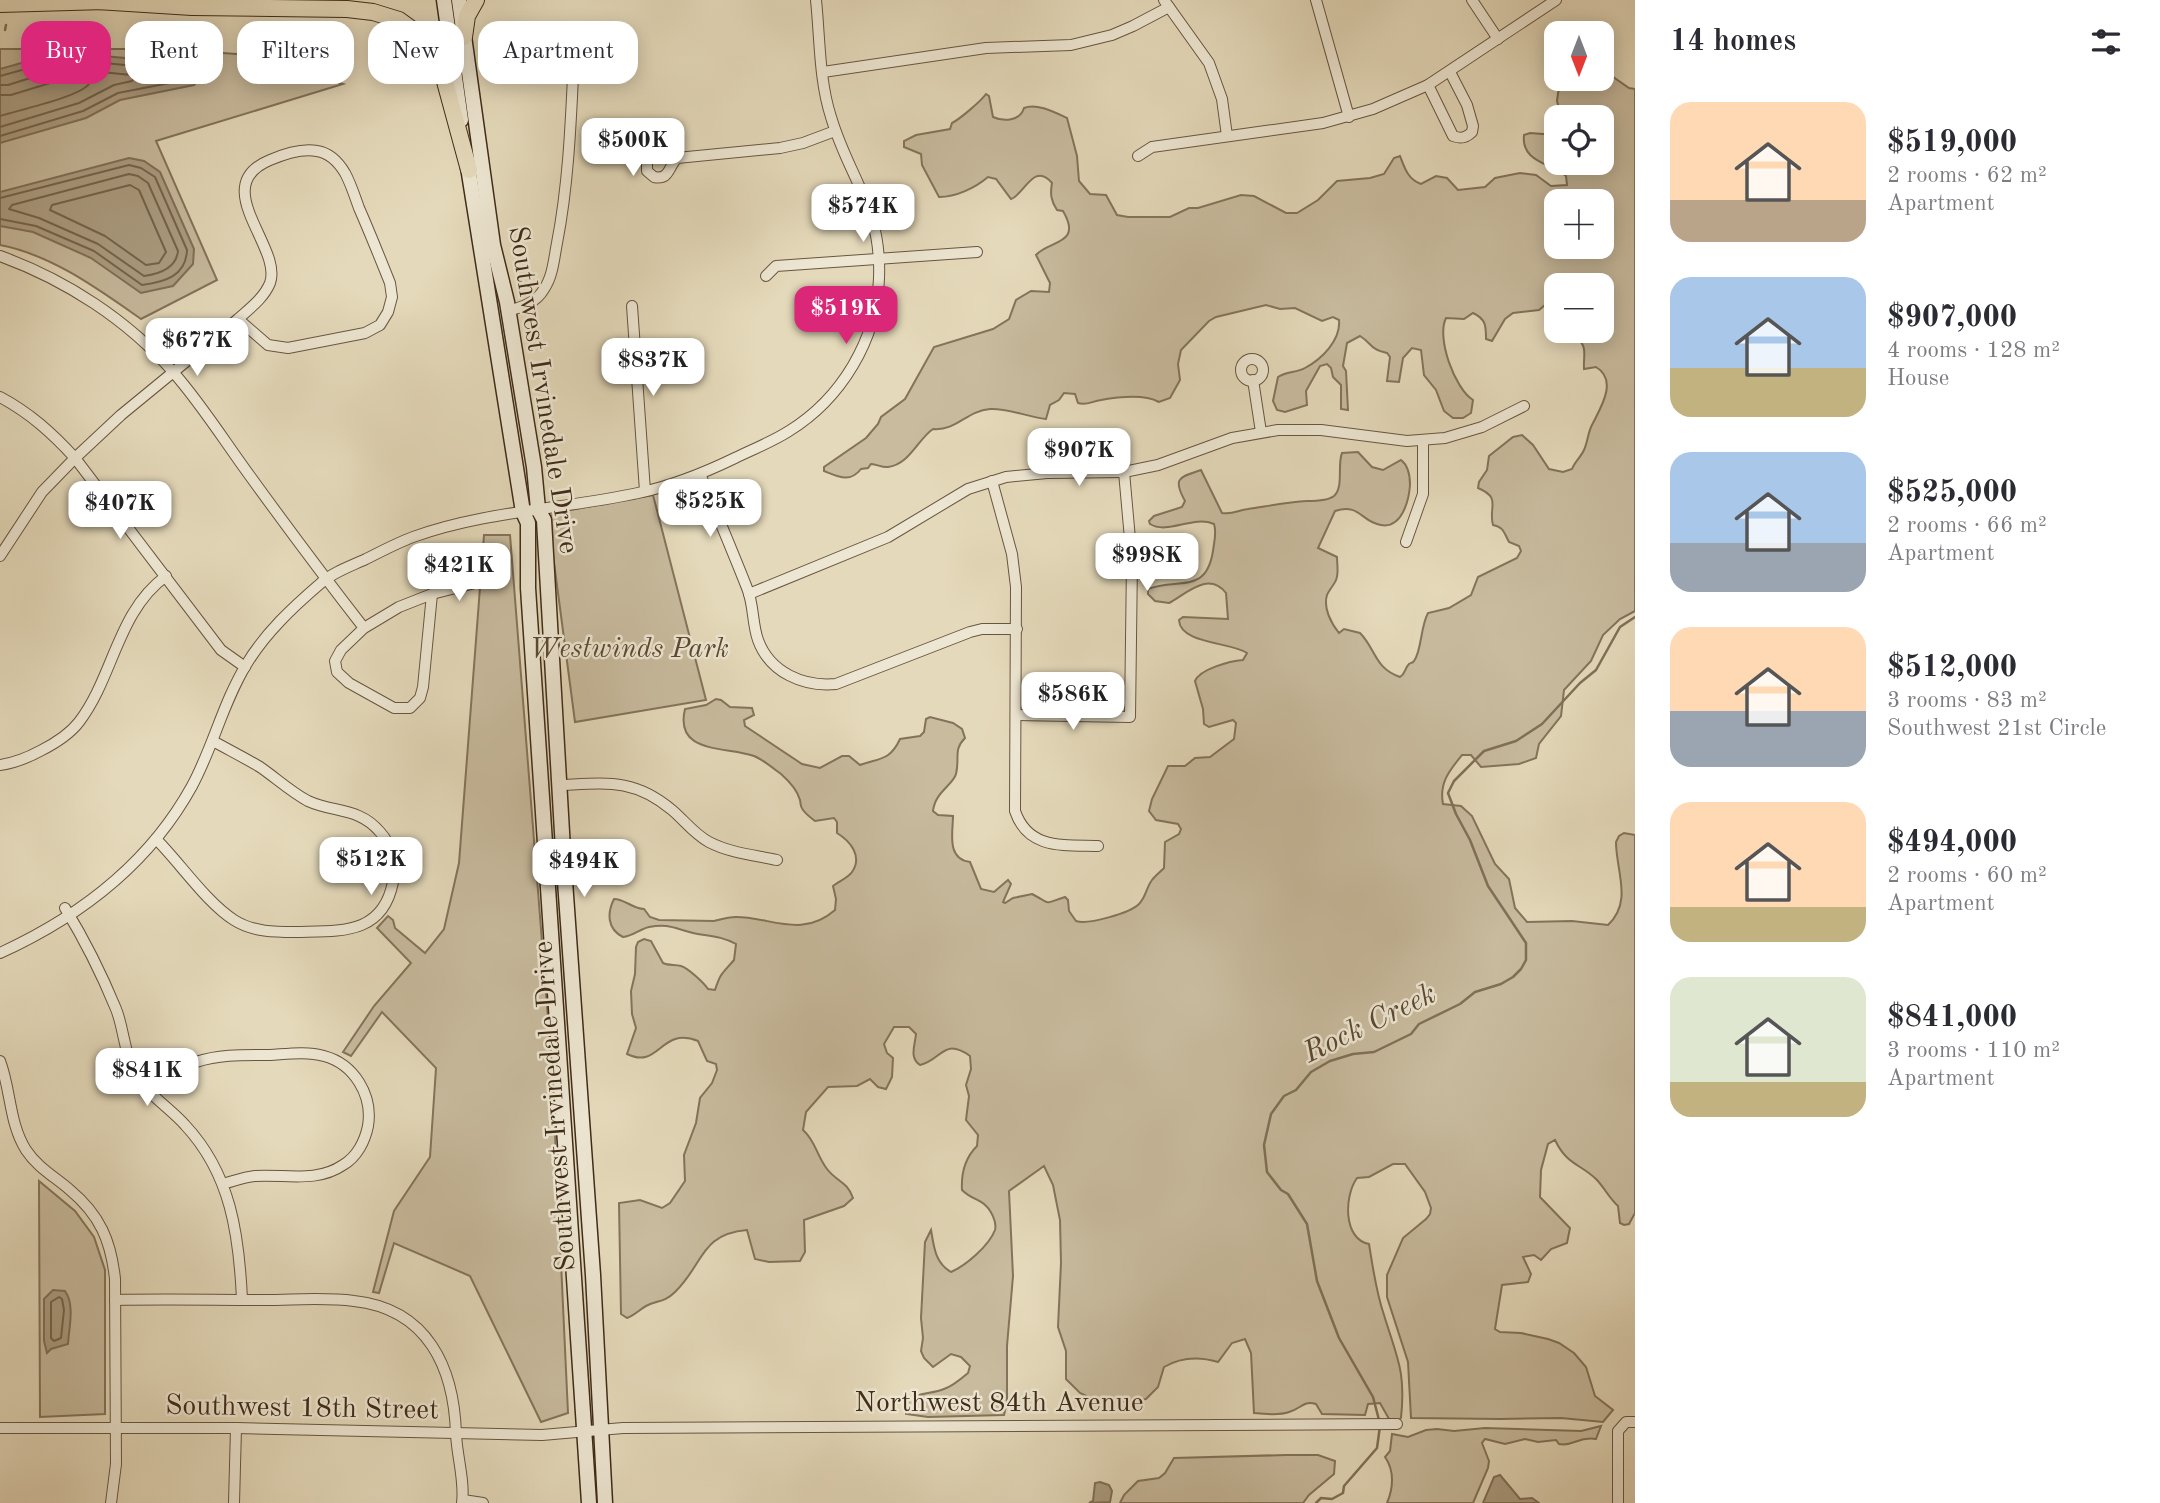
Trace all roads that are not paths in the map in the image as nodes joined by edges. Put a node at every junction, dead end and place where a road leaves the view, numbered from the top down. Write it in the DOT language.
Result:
graph roads {
  1 [pos="128,0"];
  2 [pos="444,0"];
  3 [pos="459,0"];
  4 [pos="476,0"];
  5 [pos="816,0"];
  6 [pos="1316,0"];
  7 [pos="1472,0"];
  8 [pos="1556,0"];
  9 [pos="97,1"];
  10 [pos="1166,3"];
  11 [pos="0,4"];
  12 [pos="462,21"];
  13 [pos="464,37"];
  14 [pos="1498,39"];
  15 [pos="823,72"];
  16 [pos="1450,72"];
  17 [pos="572,84"];
  18 [pos="1428,85"];
  19 [pos="1349,117"];
  20 [pos="835,131"];
  21 [pos="1227,136"];
  22 [pos="1138,156"];
  23 [pos="677,158"];
  24 [pos="469,170"];
  25 [pos="977,252"];
  26 [pos="0,256"];
  27 [pos="880,258"];
  28 [pos="766,276"];
  29 [pos="632,306"];
  30 [pos="508,311"];
  31 [pos="238,319"];
  32 [pos="174,372"];
  33 [pos="1253,380"];
  34 [pos="0,397"];
  35 [pos="1524,406"];
  36 [pos="1261,432"];
  37 [pos="1423,441"];
  38 [pos="75,458"];
  39 [pos="1124,472"];
  40 [pos="700,474"];
  41 [pos="992,481"];
  42 [pos="645,491"];
  43 [pos="531,510"];
  44 [pos="1406,542"];
  45 [pos="0,556"];
  46 [pos="166,576"];
  47 [pos="325,579"];
  48 [pos="479,582"];
  49 [pos="432,594"];
  50 [pos="749,594"];
  51 [pos="364,628"];
  52 [pos="1017,629"];
  53 [pos="245,667"];
  54 [pos="1016,715"];
  55 [pos="213,741"];
  56 [pos="0,765"];
  57 [pos="560,785"];
  58 [pos="156,839"];
  59 [pos="1098,846"];
  60 [pos="777,860"];
  61 [pos="68,912"];
  62 [pos="0,953"];
  63 [pos="571,958"];
  64 [pos="554,960"];
  65 [pos="0,1061"];
  66 [pos="153,1093"];
  67 [pos="223,1184"];
  68 [pos="115,1300"];
  69 [pos="242,1300"];
  70 [pos="1635,1422"];
  71 [pos="1393,1424"];
  72 [pos="0,1428"];
  73 [pos="236,1428"];
  74 [pos="115,1429"];
  75 [pos="602,1431"];
  76 [pos="584,1432"];
  77 [pos="456,1435"];
  78 [pos="462,1502"];
  79 [pos="111,1503"];
  80 [pos="234,1503"];
  81 [pos="483,1503"];
  82 [pos="589,1503"];
  83 [pos="606,1503"];
  84 [pos="1618,1503"];
  1 -- 9 [label="main road"];
  2 -- 24 [label="main road, Southwest Irvinedale Drive"];
  3 -- 12 [label="main road, Southwest Irvinedale Drive"];
  4 -- 13 [label="main road"];
  5 -- 15 [label="street"];
  6 -- 19 [label="street"];
  7 -- 14 [label="street"];
  8 -- 14 [label="street"];
  9 -- 11 [label="main road"];
  9 -- 24 [label="main road"];
  10 -- 15 [label="street"];
  10 -- 21 [label="street"];
  13 -- 30 [label="main road, Southwest Irvinedale Drive"];
  14 -- 16 [label="street"];
  15 -- 20 [label="street"];
  16 -- 18 [label="street"];
  16 -- 18 [label="street"];
  17 -- 30 [label="street"];
  18 -- 19 [label="street"];
  19 -- 21 [label="street"];
  20 -- 23 [label="street"];
  20 -- 27 [label="street"];
  21 -- 22 [label="street"];
  24 -- 43 [label="main road, Southwest Irvinedale Drive"];
  25 -- 27 [label="street"];
  26 -- 32 [label="street"];
  27 -- 28 [label="street"];
  27 -- 40 [label="street"];
  29 -- 42 [label="street"];
  30 -- 43 [label="main road, Southwest Irvinedale Drive"];
  31 -- 31 [label="street"];
  31 -- 32 [label="street"];
  32 -- 38 [label="street"];
  32 -- 47 [label="street"];
  33 -- 36 [label="street"];
  34 -- 38 [label="street"];
  35 -- 37 [label="street"];
  36 -- 37 [label="street"];
  36 -- 39 [label="street"];
  37 -- 44 [label="street"];
  38 -- 45 [label="street"];
  38 -- 46 [label="street"];
  39 -- 41 [label="street"];
  39 -- 54 [label="street"];
  40 -- 42 [label="street"];
  40 -- 50 [label="street"];
  41 -- 50 [label="street"];
  41 -- 52 [label="street"];
  42 -- 43 [label="street"];
  43 -- 47 [label="street"];
  43 -- 57 [label="main road, Southwest Irvinedale Drive"];
  43 -- 64 [label="main road, Southwest Irvinedale Drive"];
  46 -- 53 [label="street"];
  46 -- 56 [label="street"];
  47 -- 51 [label="street"];
  47 -- 53 [label="street"];
  48 -- 49 [label="street"];
  49 -- 51 [label="street"];
  49 -- 51 [label="street"];
  50 -- 52 [label="street"];
  52 -- 54 [label="street"];
  53 -- 55 [label="street"];
  54 -- 59 [label="street"];
  55 -- 58 [label="street"];
  55 -- 58 [label="street"];
  57 -- 60 [label="street"];
  57 -- 63 [label="main road, Southwest Irvinedale Drive"];
  58 -- 61 [label="street"];
  61 -- 62 [label="street"];
  61 -- 66 [label="street"];
  63 -- 64 [label="main road"];
  63 -- 75 [label="main road, Southwest Irvinedale Drive"];
  64 -- 76 [label="main road, Southwest Irvinedale Drive"];
  65 -- 68 [label="street"];
  66 -- 67 [label="street"];
  66 -- 67 [label="street"];
  67 -- 69 [label="street"];
  68 -- 69 [label="street"];
  68 -- 74 [label="street"];
  69 -- 77 [label="street"];
  70 -- 84 [label="street"];
  71 -- 75 [label="street, Northwest 84th Avenue"];
  72 -- 74 [label="street, Southwest 18th Street"];
  73 -- 74 [label="street, Southwest 18th Street"];
  73 -- 77 [label="street, Southwest 18th Street"];
  73 -- 80 [label="street"];
  74 -- 79 [label="street"];
  75 -- 76 [label="street, Southwest 18th Street"];
  75 -- 83 [label="main road, Southwest Irvinedale Drive"];
  76 -- 77 [label="street, Southwest 18th Street"];
  76 -- 82 [label="main road, Southwest Irvinedale Drive"];
  77 -- 78 [label="street"];
  78 -- 81 [label="street"];
}
